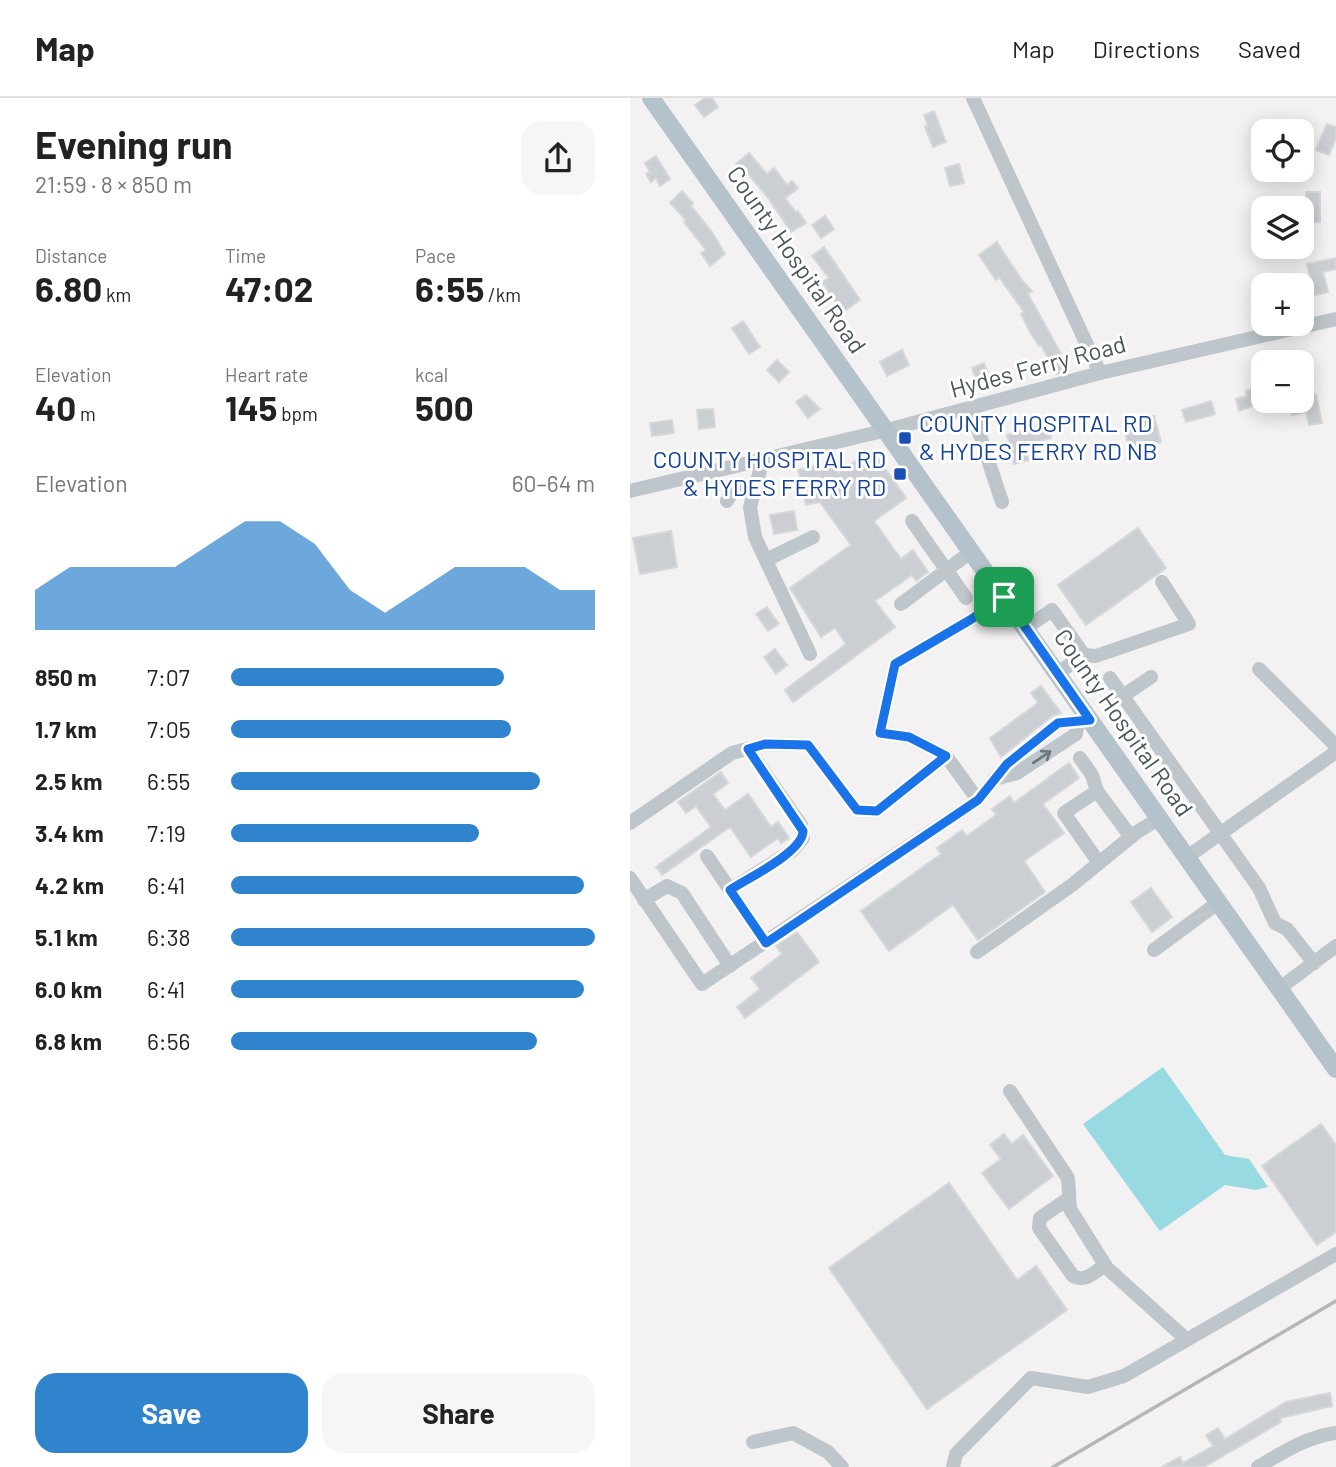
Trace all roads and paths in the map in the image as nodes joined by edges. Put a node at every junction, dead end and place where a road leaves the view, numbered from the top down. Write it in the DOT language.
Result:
graph roads {
  1 [pos="651,98"];
  2 [pos="973,98"];
  3 [pos="1336,319"];
  4 [pos="1100,373"];
  5 [pos="971,408"];
  6 [pos="887,430"];
  7 [pos="764,459"];
  8 [pos="757,482"];
  9 [pos="630,491"];
  10 [pos="727,501"];
  11 [pos="1002,502"];
  12 [pos="912,521"];
  13 [pos="813,537"];
  14 [pos="972,551"];
  15 [pos="766,560"];
  16 [pos="946,570"];
  17 [pos="1162,582"];
  18 [pos="1004,597"];
  19 [pos="965,598"];
  20 [pos="901,604"];
  21 [pos="1026,628"];
  22 [pos="810,654"];
  23 [pos="1084,655"];
  24 [pos="1259,669"];
  25 [pos="1058,673"];
  26 [pos="1151,677"];
  27 [pos="1110,678"];
  28 [pos="1123,696"];
  29 [pos="1084,721"];
  30 [pos="1336,746"];
  31 [pos="748,749"];
  32 [pos="1336,752"];
  33 [pos="946,756"];
  34 [pos="1080,758"];
  35 [pos="1097,791"];
  36 [pos="978,800"];
  37 [pos="1160,818"];
  38 [pos="630,823"];
  39 [pos="1220,833"];
  40 [pos="1131,837"];
  41 [pos="708,856"];
  42 [pos="1188,858"];
  43 [pos="1099,863"];
  44 [pos="630,878"];
  45 [pos="730,890"];
  46 [pos="644,900"];
  47 [pos="1219,902"];
  48 [pos="766,943"];
  49 [pos="1336,946"];
  50 [pos="1154,950"];
  51 [pos="976,952"];
  52 [pos="1314,963"];
  53 [pos="730,966"];
  54 [pos="1280,988"];
  55 [pos="1336,1069"];
  56 [pos="1010,1091"];
  57 [pos="1069,1198"];
  58 [pos="1336,1254"];
  59 [pos="1105,1265"];
  60 [pos="1186,1339"];
  61 [pos="1336,1433"];
  62 [pos="753,1442"];
  63 [pos="842,1467"];
  64 [pos="953,1467"];
  65 [pos="1258,1467"];
  1 -- 6 [label="main road, County Hospital Road"];
  2 -- 4 [label="street"];
  3 -- 4 [label="street, Hydes Ferry Road"];
  4 -- 5 [label="street, Hydes Ferry Road"];
  5 -- 6 [label="street, Hydes Ferry Road"];
  5 -- 11 [label="street"];
  6 -- 7 [label="street, Hydes Ferry Road"];
  6 -- 14 [label="main road, County Hospital Road"];
  7 -- 8 [label="street"];
  7 -- 9 [label="street, Hydes Ferry Road"];
  8 -- 10 [label="street"];
  8 -- 15 [label="street"];
  12 -- 16 [label="street"];
  13 -- 15 [label="street"];
  14 -- 16 [label="street"];
  14 -- 18 [label="main road, County Hospital Road"];
  15 -- 22 [label="street"];
  16 -- 19 [label="street"];
  16 -- 20 [label="street"];
  17 -- 23 [label="street"];
  18 -- 21 [label="main road, County Hospital Road"];
  18 -- 33 [label="street"];
  21 -- 23 [label="street"];
  21 -- 25 [label="main road, County Hospital Road"];
  23 -- 25 [label="street"];
  24 -- 30 [label="street"];
  25 -- 29 [label="main road, County Hospital Road"];
  26 -- 28 [label="street"];
  27 -- 28 [label="street"];
  28 -- 39 [label="street"];
  29 -- 36 [label="street"];
  29 -- 37 [label="main road, County Hospital Road"];
  31 -- 33 [label="street"];
  31 -- 38 [label="street"];
  31 -- 45 [label="street"];
  32 -- 39 [label="street"];
  33 -- 36 [label="street"];
  34 -- 35 [label="street"];
  35 -- 40 [label="street"];
  35 -- 43 [label="street"];
  36 -- 48 [label="street"];
  37 -- 40 [label="street"];
  37 -- 42 [label="main road, County Hospital Road"];
  39 -- 42 [label="street"];
  39 -- 52 [label="street"];
  40 -- 43 [label="street"];
  41 -- 45 [label="street"];
  42 -- 47 [label="main road, County Hospital Road"];
  43 -- 51 [label="street"];
  44 -- 46 [label="street"];
  45 -- 48 [label="street"];
  46 -- 53 [label="street"];
  46 -- 53 [label="street"];
  47 -- 50 [label="street"];
  47 -- 54 [label="main road, County Hospital Road"];
  48 -- 53 [label="street"];
  49 -- 52 [label="street"];
  52 -- 54 [label="street"];
  54 -- 55 [label="main road, County Hospital Road"];
  56 -- 57 [label="street"];
  57 -- 59 [label="street"];
  57 -- 59 [label="street"];
  58 -- 60 [label="street"];
  59 -- 60 [label="street"];
  60 -- 64 [label="street"];
  61 -- 65 [label="street"];
  62 -- 63 [label="street"];
}
